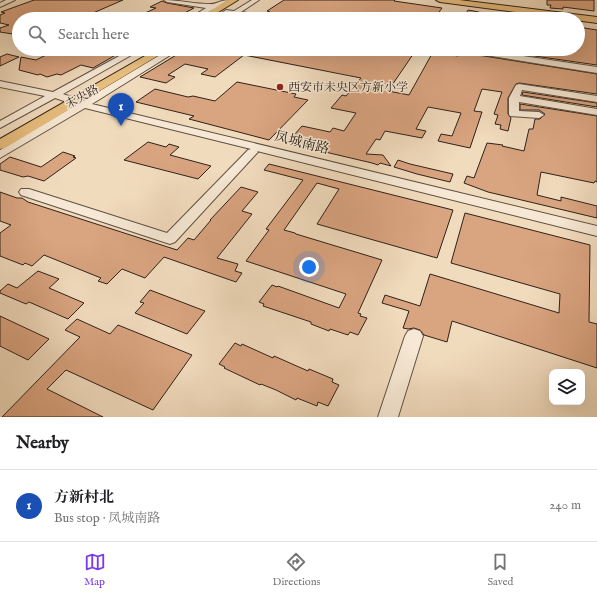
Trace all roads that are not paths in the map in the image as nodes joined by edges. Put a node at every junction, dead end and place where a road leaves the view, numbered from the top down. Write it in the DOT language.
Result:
graph roads {
  1 [pos="12,0"];
  2 [pos="166,0"];
  3 [pos="225,0"];
  4 [pos="234,0"];
  5 [pos="246,0"];
  6 [pos="256,0"];
  7 [pos="440,0"];
  8 [pos="462,0"];
  9 [pos="0,5"];
  10 [pos="224,12"];
  11 [pos="539,12"];
  12 [pos="547,12"];
  13 [pos="585,17"];
  14 [pos="585,18"];
  15 [pos="597,19"];
  16 [pos="129,56"];
  17 [pos="137,56"];
  18 [pos="151,56"];
  19 [pos="162,56"];
  20 [pos="506,56"];
  21 [pos="597,70"];
  22 [pos="0,84"];
  23 [pos="514,98"];
  24 [pos="597,99"];
  25 [pos="67,102"];
  26 [pos="597,112"];
  27 [pos="539,115"];
  28 [pos="0,125"];
  29 [pos="0,133"];
  30 [pos="0,145"];
  31 [pos="252,152"];
  32 [pos="0,155"];
  33 [pos="25,192"];
  34 [pos="597,231"];
  35 [pos="597,237"];
  36 [pos="414,336"];
  37 [pos="388,417"];
  1 -- 9 [label="street"];
  2 -- 10 [label="street"];
  3 -- 10 [label="street"];
  4 -- 10 [label="main road"];
  5 -- 10 [label="main road"];
  6 -- 10 [label="street"];
  7 -- 11 [label="main road"];
  8 -- 12 [label="main road"];
  13 -- 15 [label="main road"];
  14 -- 15 [label="main road"];
  16 -- 25 [label="street"];
  17 -- 25 [label="main road, 未央路"];
  18 -- 25 [label="main road, 未央路"];
  19 -- 25 [label="street"];
  20 -- 21 [label="street"];
  22 -- 25 [label="street, 凤城南路"];
  23 -- 24 [label="street"];
  23 -- 26 [label="street"];
  23 -- 27 [label="street"];
  25 -- 28 [label="street"];
  25 -- 29 [label="main road, 未央路"];
  25 -- 30 [label="main road, 未央路"];
  25 -- 31 [label="street, 凤城南路"];
  25 -- 32 [label="street"];
  25 -- 34 [label="street, 凤城南路"];
  31 -- 33 [label="street"];
  31 -- 35 [label="street, 凤城南路"];
  36 -- 37 [label="street"];
}
